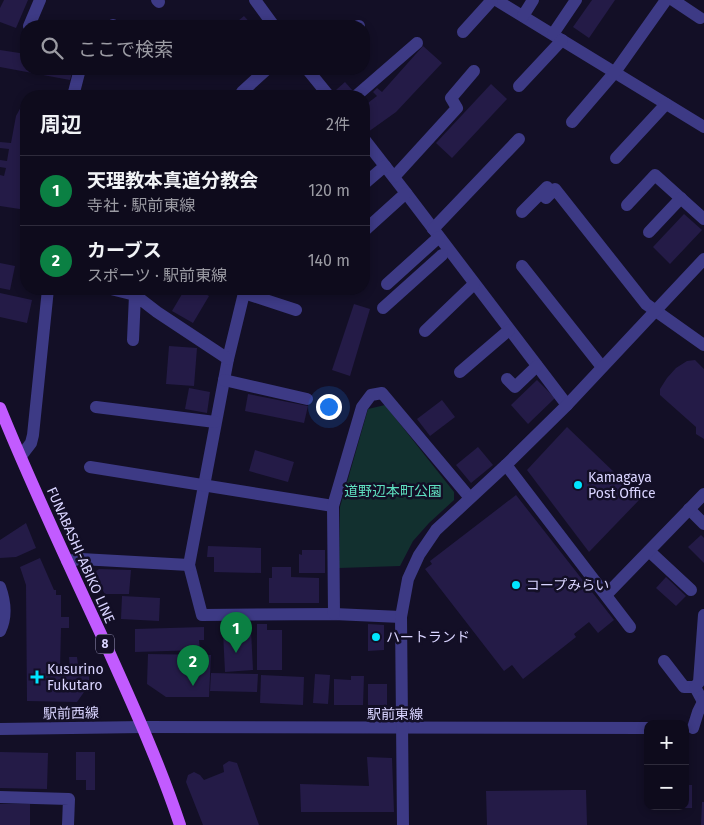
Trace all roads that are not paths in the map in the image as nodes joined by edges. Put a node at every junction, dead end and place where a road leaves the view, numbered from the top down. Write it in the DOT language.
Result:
graph roads {
  1 [pos="40,0"];
  2 [pos="255,0"];
  3 [pos="533,0"];
  4 [pos="576,0"];
  5 [pos="666,0"];
  6 [pos="673,0"];
  7 [pos="500,1"];
  8 [pos="523,16"];
  9 [pos="700,18"];
  10 [pos="32,20"];
  11 [pos="270,20"];
  12 [pos="463,32"];
  13 [pos="557,37"];
  14 [pos="417,43"];
  15 [pos="474,71"];
  16 [pos="616,72"];
  17 [pos="78,75"];
  18 [pos="84,75"];
  19 [pos="260,75"];
  20 [pos="313,75"];
  21 [pos="519,86"];
  22 [pos="75,90"];
  23 [pos="76,90"];
  24 [pos="244,90"];
  25 [pos="324,90"];
  26 [pos="363,90"];
  27 [pos="666,104"];
  28 [pos="572,122"];
  29 [pos="704,127"];
  30 [pos="519,139"];
  31 [pos="370,147"];
  32 [pos="616,158"];
  33 [pos="385,166"];
  34 [pos="394,177"];
  35 [pos="370,179"];
  36 [pos="406,193"];
  37 [pos="681,198"];
  38 [pos="627,205"];
  39 [pos="522,212"];
  40 [pos="704,219"];
  41 [pos="370,226"];
  42 [pos="650,232"];
  43 [pos="436,233"];
  44 [pos="442,255"];
  45 [pos="703,261"];
  46 [pos="411,263"];
  47 [pos="522,266"];
  48 [pos="421,274"];
  49 [pos="387,284"];
  50 [pos="474,284"];
  51 [pos="47,295"];
  52 [pos="137,295"];
  53 [pos="140,295"];
  54 [pos="244,295"];
  55 [pos="268,295"];
  56 [pos="383,308"];
  57 [pos="296,310"];
  58 [pos="655,311"];
  59 [pos="509,330"];
  60 [pos="425,331"];
  61 [pos="133,340"];
  62 [pos="704,345"];
  63 [pos="228,358"];
  64 [pos="537,366"];
  65 [pos="602,367"];
  66 [pos="460,372"];
  67 [pos="507,379"];
  68 [pos="224,380"];
  69 [pos="307,399"];
  70 [pos="566,405"];
  71 [pos="96,407"];
  72 [pos="0,408"];
  73 [pos="215,422"];
  74 [pos="21,456"];
  75 [pos="506,465"];
  76 [pos="90,467"];
  77 [pos="204,485"];
  78 [pos="704,494"];
  79 [pos="470,498"];
  80 [pos="332,506"];
  81 [pos="689,509"];
  82 [pos="704,524"];
  83 [pos="649,551"];
  84 [pos="67,561"];
  85 [pos="189,565"];
  86 [pos="0,587"];
  87 [pos="691,590"];
  88 [pos="606,595"];
  89 [pos="334,614"];
  90 [pos="704,615"];
  91 [pos="401,617"];
  92 [pos="630,627"];
  93 [pos="0,631"];
  94 [pos="664,661"];
  95 [pos="695,687"];
  96 [pos="703,700"];
  97 [pos="143,727"];
  98 [pos="0,728"];
  99 [pos="644,728"];
  100 [pos="694,728"];
  101 [pos="401,729"];
  102 [pos="0,797"];
  103 [pos="68,825"];
  104 [pos="180,825"];
  105 [pos="403,825"];
  1 -- 10 [label="street"];
  2 -- 11 [label="street"];
  3 -- 8 [label="street"];
  4 -- 13 [label="street"];
  5 -- 16 [label="street"];
  6 -- 9 [label="street"];
  7 -- 8 [label="street"];
  7 -- 12 [label="street"];
  8 -- 13 [label="street"];
  13 -- 16 [label="street"];
  13 -- 21 [label="street"];
  14 -- 26 [label="street"];
  15 -- 34 [label="street"];
  16 -- 27 [label="street"];
  16 -- 28 [label="street"];
  17 -- 22 [label="street"];
  18 -- 23 [label="street"];
  19 -- 24 [label="street"];
  20 -- 25 [label="street"];
  27 -- 29 [label="street"];
  27 -- 32 [label="street"];
  30 -- 43 [label="street"];
  31 -- 33 [label="street"];
  33 -- 34 [label="street"];
  33 -- 35 [label="street"];
  34 -- 36 [label="street"];
  36 -- 41 [label="street"];
  36 -- 43 [label="street"];
  37 -- 38 [label="street"];
  37 -- 40 [label="street"];
  37 -- 42 [label="street"];
  39 -- 58 [label="street"];
  43 -- 46 [label="street"];
  43 -- 50 [label="street"];
  44 -- 48 [label="street"];
  45 -- 58 [label="street"];
  46 -- 48 [label="street"];
  46 -- 49 [label="street"];
  47 -- 65 [label="street"];
  48 -- 56 [label="street"];
  50 -- 59 [label="street"];
  50 -- 60 [label="street"];
  51 -- 74 [label="street"];
  52 -- 61 [label="street"];
  53 -- 63 [label="street"];
  54 -- 63 [label="street"];
  55 -- 57 [label="street"];
  58 -- 62 [label="street"];
  58 -- 65 [label="street"];
  59 -- 64 [label="street"];
  59 -- 66 [label="street"];
  63 -- 68 [label="street"];
  64 -- 67 [label="street"];
  64 -- 70 [label="street"];
  65 -- 70 [label="street"];
  68 -- 69 [label="street"];
  68 -- 73 [label="street"];
  70 -- 75 [label="street"];
  71 -- 73 [label="street"];
  72 -- 74 [label="main road, FUNABASHI-ABIKO LINE / 8"];
  73 -- 77 [label="street"];
  74 -- 84 [label="main road, FUNABASHI-ABIKO LINE / 8"];
  75 -- 79 [label="street"];
  75 -- 88 [label="street"];
  76 -- 77 [label="street"];
  77 -- 80 [label="street"];
  77 -- 85 [label="street"];
  78 -- 81 [label="street"];
  79 -- 80 [label="street"];
  79 -- 91 [label="street"];
  80 -- 89 [label="street"];
  81 -- 82 [label="street"];
  81 -- 83 [label="street"];
  83 -- 87 [label="street"];
  83 -- 88 [label="street"];
  84 -- 85 [label="street"];
  84 -- 97 [label="main road, FUNABASHI-ABIKO LINE / 8"];
  85 -- 89 [label="street"];
  86 -- 93 [label="street"];
  88 -- 92 [label="street"];
  89 -- 91 [label="street"];
  90 -- 95 [label="street"];
  91 -- 101 [label="street"];
  94 -- 95 [label="street"];
  95 -- 96 [label="street"];
  96 -- 100 [label="street"];
  97 -- 98 [label="street, 駅前西線"];
  97 -- 101 [label="street, 駅前東線"];
  97 -- 104 [label="main road, FUNABASHI-ABIKO LINE / 8"];
  99 -- 101 [label="street, 駅前東線"];
  101 -- 105 [label="street"];
  102 -- 103 [label="street"];
}
